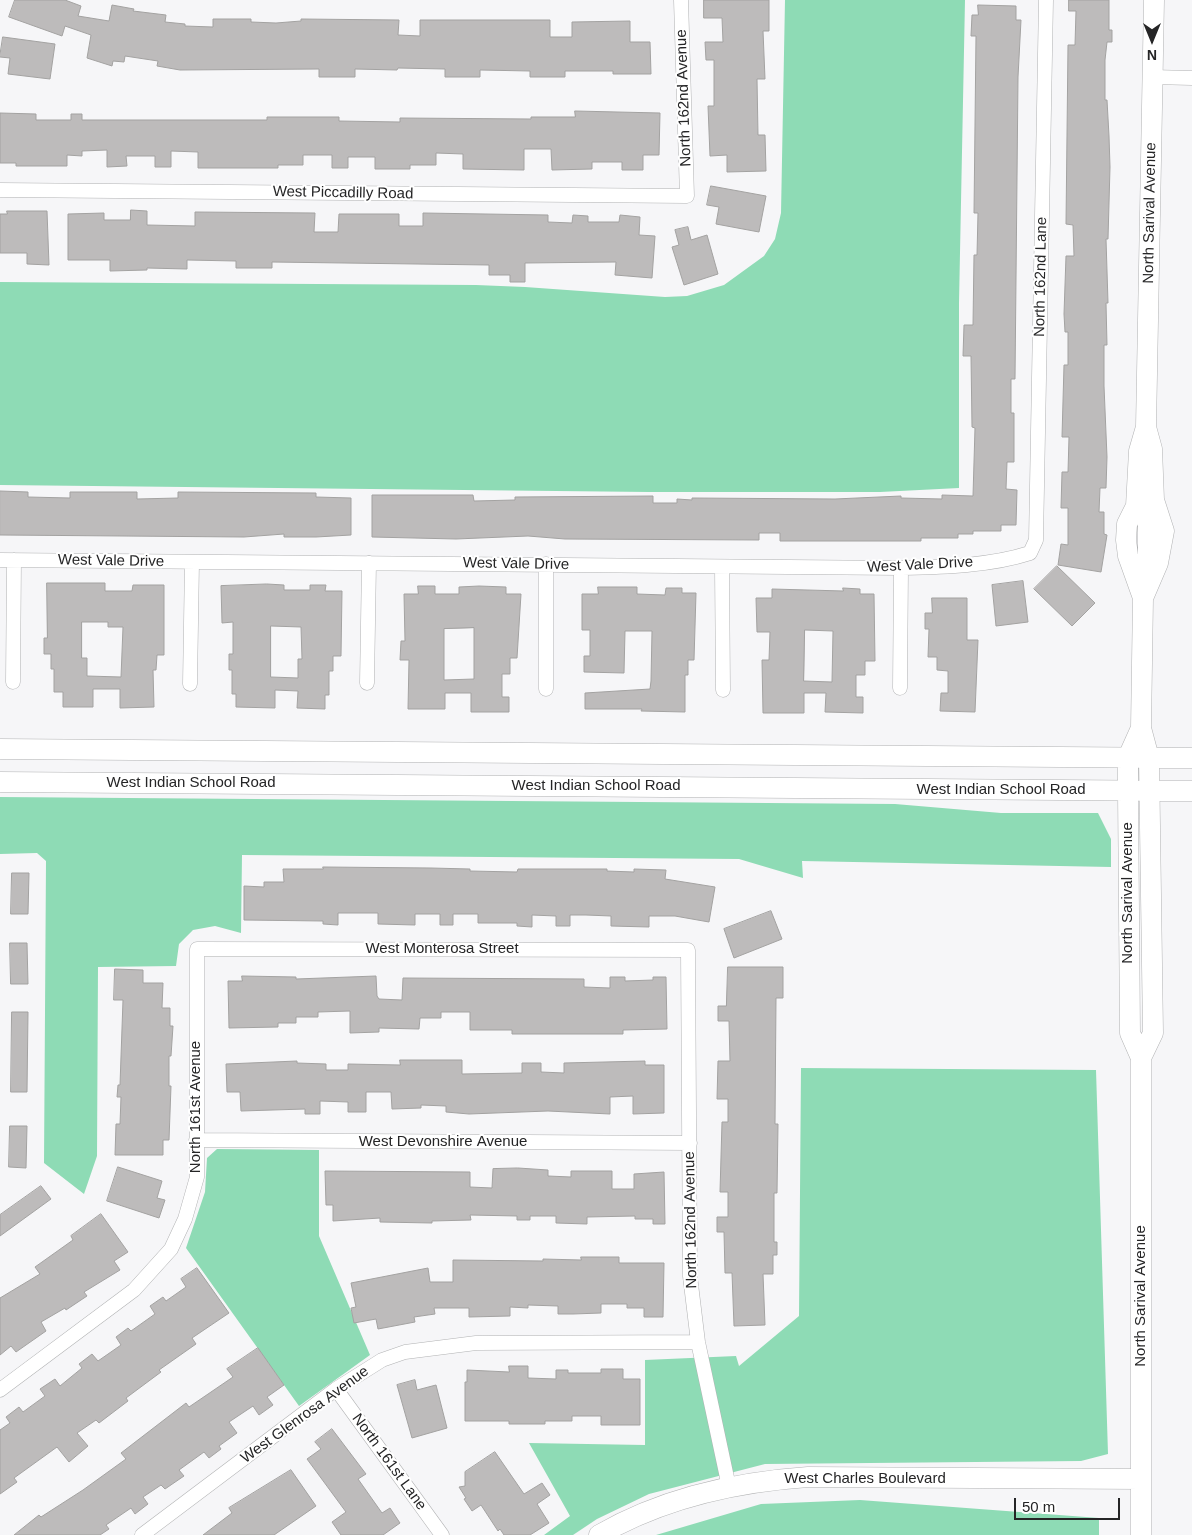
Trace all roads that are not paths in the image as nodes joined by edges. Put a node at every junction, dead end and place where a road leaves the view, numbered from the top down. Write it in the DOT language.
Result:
graph roads {
  1 [pos="681,0"];
  2 [pos="1046,0"];
  3 [pos="1154,0"];
  4 [pos="1152,77"];
  5 [pos="1192,78"];
  6 [pos="0,190"];
  7 [pos="687,196"];
  8 [pos="1146,427"];
  9 [pos="1030,554"];
  10 [pos="7,560"];
  11 [pos="192,562"];
  12 [pos="369,563"];
  13 [pos="546,564"];
  14 [pos="722,567"];
  15 [pos="901,568"];
  16 [pos="1146,591"];
  17 [pos="13,682"];
  18 [pos="368,683"];
  19 [pos="190,684"];
  20 [pos="900,688"];
  21 [pos="546,689"];
  22 [pos="723,690"];
  23 [pos="1141,728"];
  24 [pos="0,749"];
  25 [pos="1128,757"];
  26 [pos="1149,758"];
  27 [pos="1192,758"];
  28 [pos="0,782"];
  29 [pos="1128,790"];
  30 [pos="1149,790"];
  31 [pos="1192,791"];
  32 [pos="196,949"];
  33 [pos="688,950"];
  34 [pos="1141,1058"];
  35 [pos="196,1140"];
  36 [pos="690,1143"];
  37 [pos="698,1342"];
  38 [pos="336,1389"];
  39 [pos="0,1390"];
  40 [pos="1141,1479"];
  41 [pos="729,1486"];
  42 [pos="150,1533"];
  43 [pos="442,1535"];
  44 [pos="599,1535"];
  45 [pos="1141,1535"];
  1 -- 7 [label="street, North 162nd Avenue"];
  2 -- 9 [label="street, North 162nd Lane"];
  3 -- 4 [label="street, North Sarival Avenue"];
  4 -- 5 [label="street"];
  4 -- 8 [label="street, North Sarival Avenue"];
  6 -- 7 [label="street, West Piccadilly Road"];
  8 -- 16 [label="street, North Sarival Avenue"];
  8 -- 16 [label="street, North Sarival Avenue"];
  9 -- 15 [label="street, West Vale Drive"];
  10 -- 11 [label="street, West Vale Drive"];
  10 -- 17 [label="street"];
  11 -- 12 [label="street, West Vale Drive"];
  11 -- 19 [label="street"];
  12 -- 13 [label="street, West Vale Drive"];
  12 -- 18 [label="street"];
  13 -- 14 [label="street, West Vale Drive"];
  13 -- 21 [label="street"];
  14 -- 15 [label="street, West Vale Drive"];
  14 -- 22 [label="street"];
  15 -- 20 [label="street"];
  16 -- 23 [label="street, North Sarival Avenue"];
  23 -- 25 [label="street, North Sarival Avenue"];
  23 -- 26 [label="street, North Sarival Avenue"];
  24 -- 25 [label="street"];
  25 -- 26 [label="street"];
  25 -- 29 [label="street, North Sarival Avenue"];
  26 -- 27 [label="street"];
  26 -- 30 [label="street, North Sarival Avenue"];
  28 -- 29 [label="street, West Indian School Road"];
  29 -- 30 [label="street, West Indian School Road"];
  29 -- 34 [label="street, North Sarival Avenue"];
  30 -- 31 [label="street, West Indian School Road"];
  30 -- 34 [label="street, North Sarival Avenue"];
  32 -- 33 [label="street, West Monterosa Street"];
  32 -- 35 [label="street, North 161st Avenue"];
  33 -- 36 [label="street, North 162nd Avenue"];
  34 -- 40 [label="street, North Sarival Avenue"];
  35 -- 36 [label="street, West Devonshire Avenue"];
  35 -- 39 [label="street, North 161st Avenue"];
  36 -- 37 [label="street, North 162nd Avenue"];
  37 -- 38 [label="street, West Glenrosa Avenue"];
  37 -- 41 [label="street, North 162nd Avenue"];
  38 -- 42 [label="street, West Glenrosa Avenue"];
  38 -- 43 [label="street, North 161st Lane"];
  40 -- 41 [label="street, West Charles Boulevard"];
  40 -- 45 [label="street, North Sarival Avenue"];
  41 -- 44 [label="street, West Charles Boulevard"];
}
